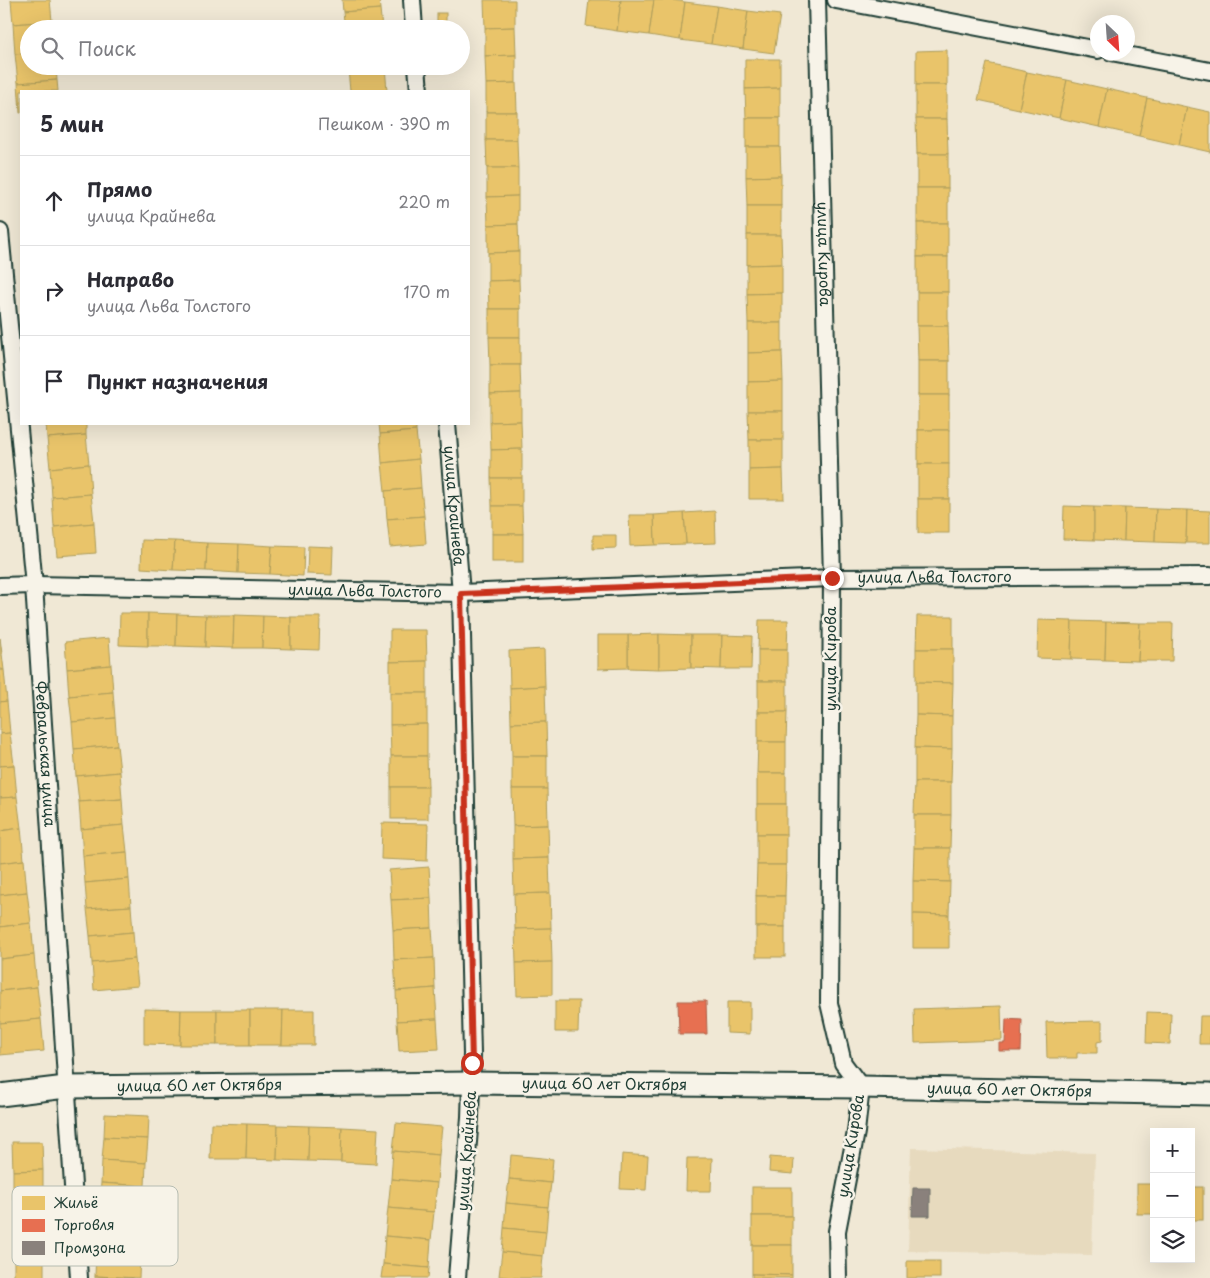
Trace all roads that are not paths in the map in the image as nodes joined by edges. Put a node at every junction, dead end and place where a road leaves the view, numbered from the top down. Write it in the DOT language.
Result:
graph roads {
  1 [pos="412,0"];
  2 [pos="817,0"];
  3 [pos="836,0"];
  4 [pos="413,20"];
  5 [pos="1090,48"];
  6 [pos="1135,57"];
  7 [pos="1210,72"];
  8 [pos="418,75"];
  9 [pos="420,90"];
  10 [pos="0,232"];
  11 [pos="447,425"];
  12 [pos="1210,576"];
  13 [pos="832,578"];
  14 [pos="34,585"];
  15 [pos="0,586"];
  16 [pos="461,594"];
  17 [pos="472,1083"];
  18 [pos="66,1087"];
  19 [pos="861,1087"];
  20 [pos="1210,1094"];
  21 [pos="0,1095"];
  22 [pos="73,1186"];
  23 [pos="457,1278"];
  24 [pos="838,1278"];
  1 -- 4 [label="street"];
  2 -- 13 [label="street, улица Кирова"];
  3 -- 5 [label="street"];
  6 -- 7 [label="street"];
  8 -- 9 [label="street"];
  10 -- 14 [label="street, Февральская улица"];
  11 -- 16 [label="street, улица Крайнева"];
  12 -- 13 [label="street, улица Льва Толстого"];
  13 -- 16 [label="street, улица Льва Толстого"];
  13 -- 19 [label="street, улица Кирова"];
  14 -- 15 [label="street, улица Льва Толстого"];
  14 -- 16 [label="street, улица Льва Толстого"];
  14 -- 18 [label="street, Февральская улица"];
  16 -- 17 [label="street, улица Крайнева"];
  17 -- 18 [label="main road, улица 60 лет Октября"];
  17 -- 19 [label="main road, улица 60 лет Октября"];
  17 -- 23 [label="street, улица Крайнева"];
  18 -- 21 [label="main road, улица 60 лет Октября"];
  18 -- 22 [label="street, Февральская улица"];
  19 -- 20 [label="main road, улица 60 лет Октября"];
  19 -- 24 [label="street, улица Кирова"];
}
